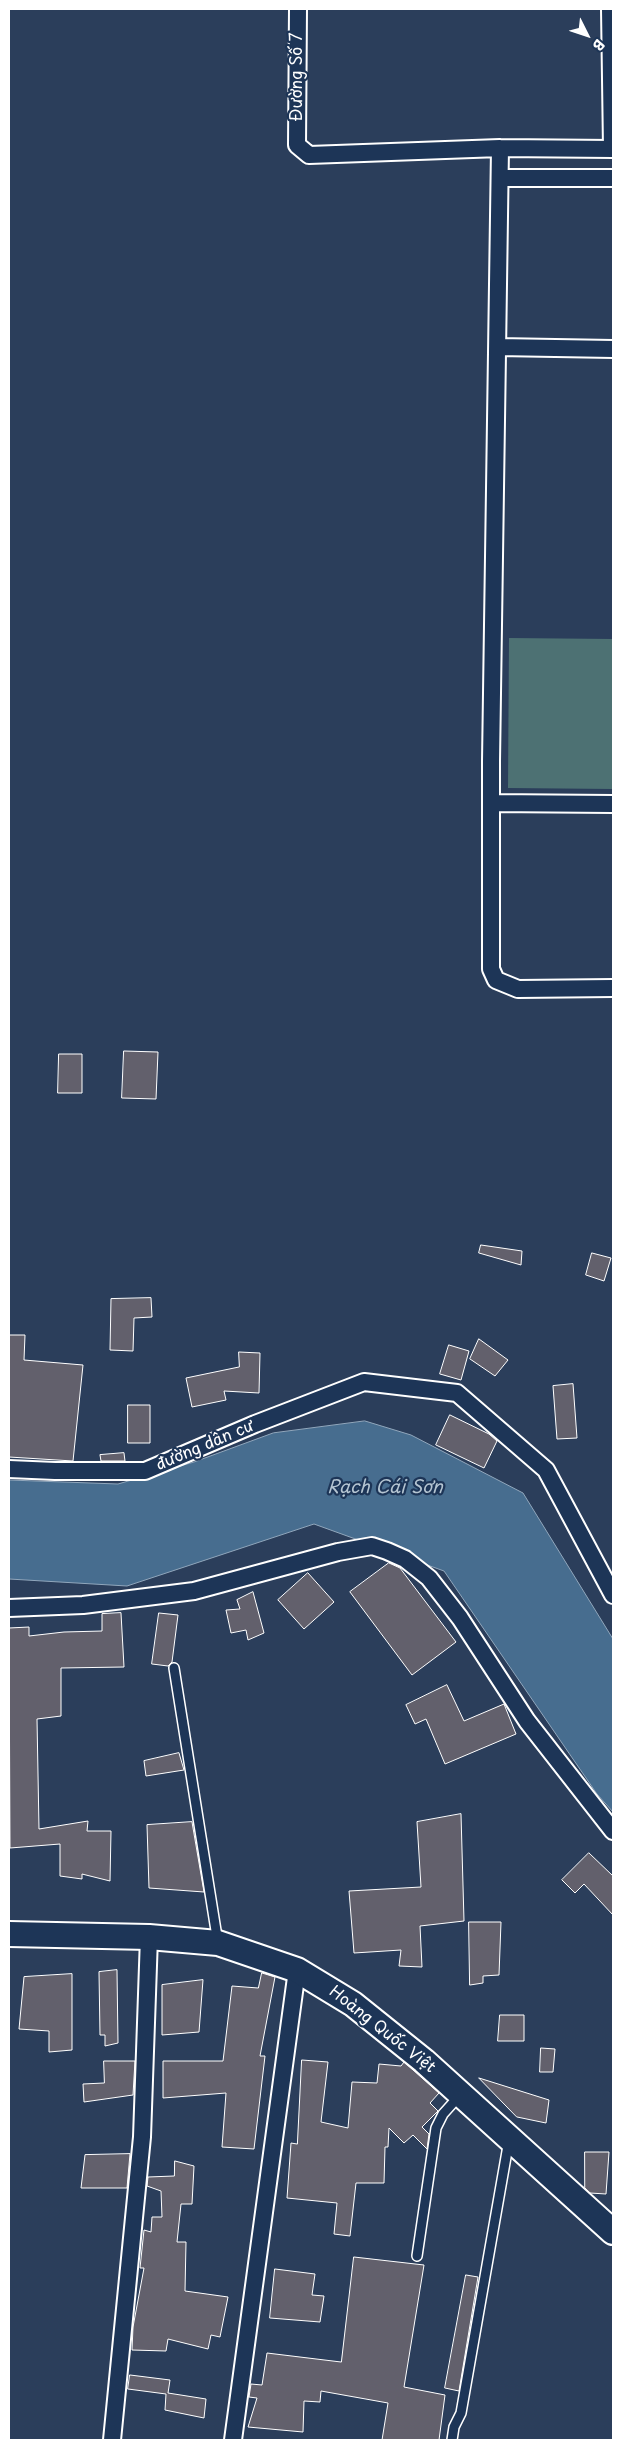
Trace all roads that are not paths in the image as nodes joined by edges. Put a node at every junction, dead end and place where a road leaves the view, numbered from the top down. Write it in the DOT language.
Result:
graph roads {
  1 [pos="298,9"];
  2 [pos="610,9"];
  3 [pos="500,148"];
  4 [pos="612,149"];
  5 [pos="500,178"];
  6 [pos="613,178"];
  7 [pos="498,347"];
  8 [pos="613,349"];
  9 [pos="491,803"];
  10 [pos="613,804"];
  11 [pos="613,988"];
  12 [pos="9,1469"];
  13 [pos="613,1595"];
  14 [pos="9,1608"];
  15 [pos="174,1668"];
  16 [pos="613,1831"];
  17 [pos="9,1934"];
  18 [pos="149,1936"];
  19 [pos="218,1943"];
  20 [pos="297,1970"];
  21 [pos="462,2094"];
  22 [pos="510,2138"];
  23 [pos="613,2232"];
  24 [pos="417,2256"];
  25 [pos="112,2440"];
  26 [pos="233,2440"];
  27 [pos="452,2440"];
  1 -- 3 [label="street, Đường Số 7"];
  2 -- 4 [label="street"];
  3 -- 4 [label="street"];
  3 -- 5 [label="street"];
  5 -- 6 [label="street"];
  5 -- 7 [label="street"];
  7 -- 8 [label="street"];
  7 -- 9 [label="street"];
  9 -- 10 [label="street"];
  9 -- 11 [label="street"];
  12 -- 13 [label="street, đường dân cư"];
  14 -- 16 [label="street"];
  15 -- 19 [label="lane"];
  17 -- 18 [label="street, Hoàng Quốc Việt"];
  18 -- 19 [label="street, Hoàng Quốc Việt"];
  18 -- 25 [label="street"];
  19 -- 20 [label="street, Hoàng Quốc Việt"];
  20 -- 21 [label="street, Hoàng Quốc Việt"];
  20 -- 26 [label="street"];
  21 -- 22 [label="street, Hoàng Quốc Việt"];
  21 -- 24 [label="lane"];
  22 -- 23 [label="street, Hoàng Quốc Việt"];
  22 -- 27 [label="lane"];
}
